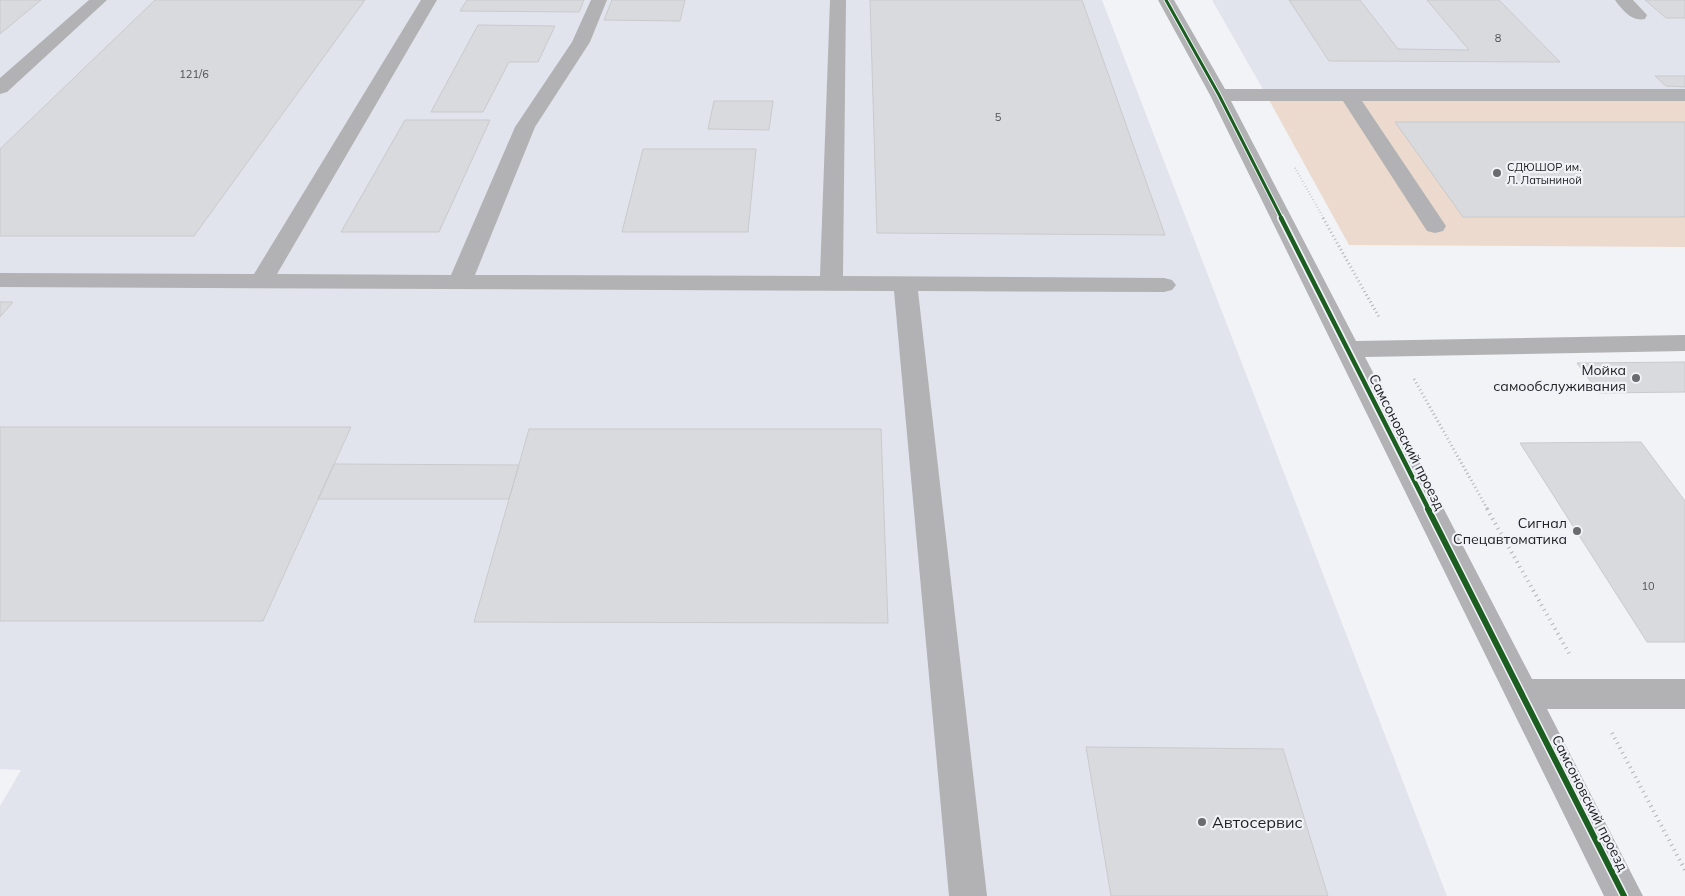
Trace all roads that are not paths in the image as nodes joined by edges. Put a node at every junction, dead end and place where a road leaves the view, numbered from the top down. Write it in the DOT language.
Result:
graph roads {
  1 [pos="98,0"];
  2 [pos="429,0"];
  3 [pos="598,0"];
  4 [pos="838,0"];
  5 [pos="1166,0"];
  6 [pos="1623,0"];
  7 [pos="1640,15"];
  8 [pos="0,88"];
  9 [pos="1219,94"];
  10 [pos="1349,95"];
  11 [pos="1685,95"];
  12 [pos="1435,226"];
  13 [pos="0,280"];
  14 [pos="261,281"];
  15 [pos="460,282"];
  16 [pos="831,284"];
  17 [pos="905,284"];
  18 [pos="1164,285"];
  19 [pos="1685,343"];
  20 [pos="1347,349"];
  21 [pos="1522,694"];
  22 [pos="1685,694"];
  23 [pos="968,896"];
  24 [pos="1624,896"];
  1 -- 8 [label="street"];
  2 -- 14 [label="street"];
  3 -- 15 [label="street"];
  4 -- 16 [label="street"];
  5 -- 9 [label="street, Самсоновский проезд"];
  6 -- 7 [label="street"];
  9 -- 10 [label="street"];
  9 -- 20 [label="street, Самсоновский проезд"];
  10 -- 11 [label="street"];
  10 -- 12 [label="street"];
  13 -- 14 [label="street"];
  14 -- 15 [label="street"];
  15 -- 16 [label="street"];
  16 -- 17 [label="street"];
  17 -- 18 [label="street"];
  17 -- 23 [label="street"];
  19 -- 20 [label="street"];
  20 -- 21 [label="street, Самсоновский проезд"];
  21 -- 22 [label="street"];
  21 -- 24 [label="street, Самсоновский проезд"];
}
